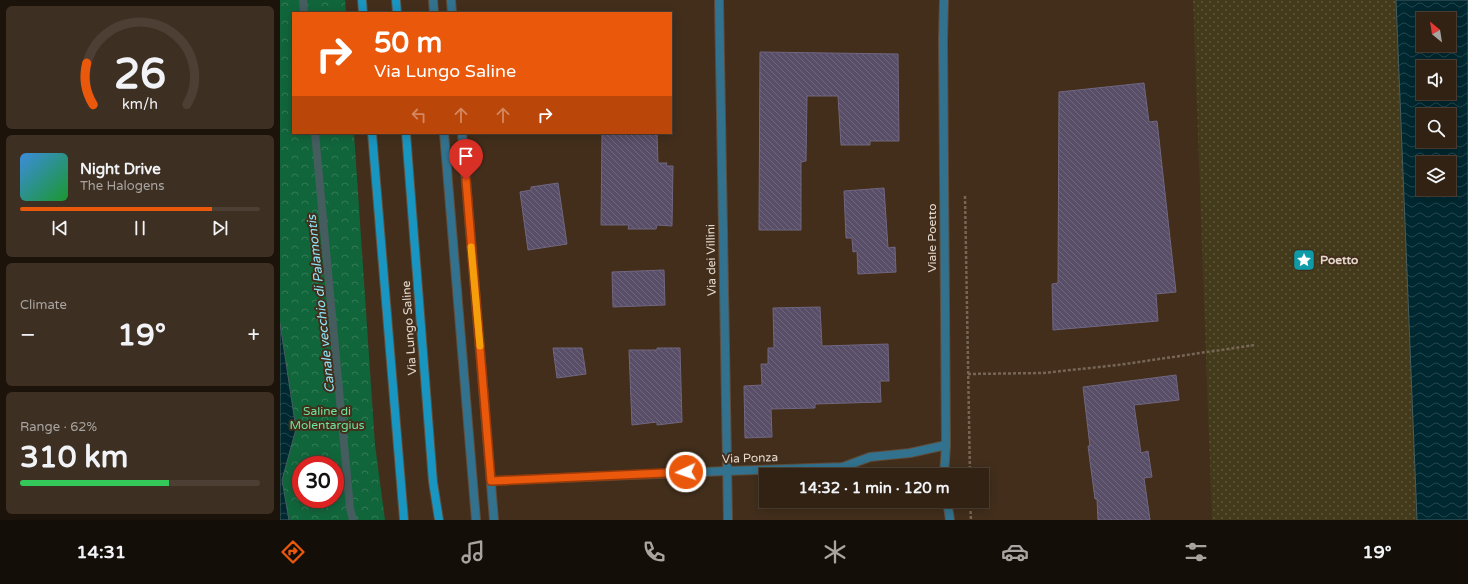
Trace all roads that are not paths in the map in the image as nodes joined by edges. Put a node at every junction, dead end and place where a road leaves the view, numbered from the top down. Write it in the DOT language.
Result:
graph roads {
  1 [pos="362,0"];
  2 [pos="396,0"];
  3 [pos="433,0"];
  4 [pos="451,0"];
  5 [pos="719,0"];
  6 [pos="944,0"];
  7 [pos="363,12"];
  8 [pos="397,12"];
  9 [pos="434,12"];
  10 [pos="452,12"];
  11 [pos="372,134"];
  12 [pos="406,134"];
  13 [pos="444,134"];
  14 [pos="462,134"];
  15 [pos="946,445"];
  16 [pos="843,467"];
  17 [pos="944,468"];
  18 [pos="726,471"];
  19 [pos="491,481"];
  20 [pos="948,508"];
  21 [pos="404,520"];
  22 [pos="439,520"];
  23 [pos="476,520"];
  24 [pos="494,520"];
  25 [pos="728,520"];
  26 [pos="950,520"];
  1 -- 7 [label="main road"];
  2 -- 8 [label="main road"];
  3 -- 9 [label="street"];
  4 -- 10 [label="street"];
  5 -- 18 [label="street, Via dei Villini"];
  6 -- 15 [label="street, Viale Poetto"];
  11 -- 21 [label="main road, Via Lungo Saline"];
  12 -- 22 [label="main road, Via Lungo Saline"];
  13 -- 23 [label="street"];
  14 -- 19 [label="street"];
  15 -- 16 [label="street, Via Ponza"];
  15 -- 17 [label="street, Viale Poetto"];
  16 -- 18 [label="street, Via Ponza"];
  18 -- 19 [label="street, Via Ponza"];
  18 -- 25 [label="street, Via dei Villini"];
  19 -- 24 [label="street"];
  20 -- 26 [label="street"];
}
